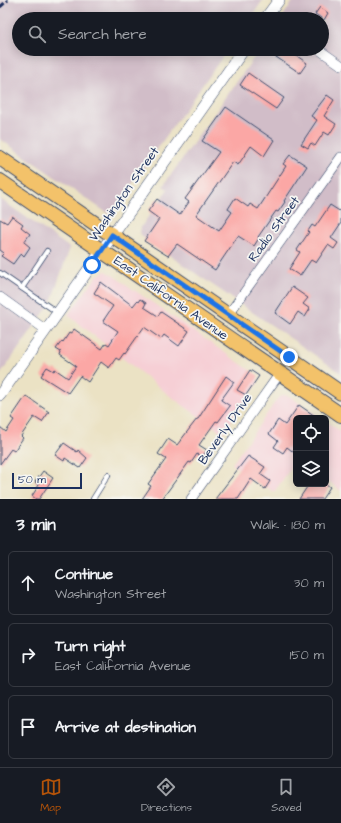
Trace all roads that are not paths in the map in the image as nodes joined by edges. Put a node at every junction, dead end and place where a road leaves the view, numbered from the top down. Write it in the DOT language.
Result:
graph roads {
  1 [pos="279,0"];
  2 [pos="272,12"];
  3 [pos="239,56"];
  4 [pos="328,56"];
  5 [pos="341,65"];
  6 [pos="341,157"];
  7 [pos="0,158"];
  8 [pos="0,182"];
  9 [pos="112,235"];
  10 [pos="102,250"];
  11 [pos="47,251"];
  12 [pos="0,273"];
  13 [pos="22,288"];
  14 [pos="0,297"];
  15 [pos="58,313"];
  16 [pos="228,315"];
  17 [pos="46,330"];
  18 [pos="280,373"];
  19 [pos="341,393"];
  20 [pos="0,395"];
  21 [pos="341,415"];
  22 [pos="108,475"];
  23 [pos="93,499"];
  24 [pos="191,499"];
  1 -- 2 [label="street"];
  3 -- 9 [label="street, Washington Street"];
  4 -- 5 [label="street"];
  6 -- 16 [label="street, Radio Street"];
  7 -- 9 [label="main road, East California Avenue"];
  8 -- 10 [label="main road, East California Avenue"];
  9 -- 10 [label="street, Washington Street"];
  9 -- 16 [label="main road, East California Avenue"];
  10 -- 15 [label="street, Washington Street"];
  10 -- 18 [label="main road, East California Avenue"];
  11 -- 13 [label="lane"];
  12 -- 13 [label="lane"];
  13 -- 15 [label="lane"];
  14 -- 17 [label="street"];
  15 -- 17 [label="street, Washington Street"];
  16 -- 19 [label="main road, East California Avenue"];
  17 -- 20 [label="street, Washington Street"];
  18 -- 21 [label="main road, East California Avenue"];
  18 -- 24 [label="street, Beverly Drive"];
  22 -- 23 [label="lane"];
}
